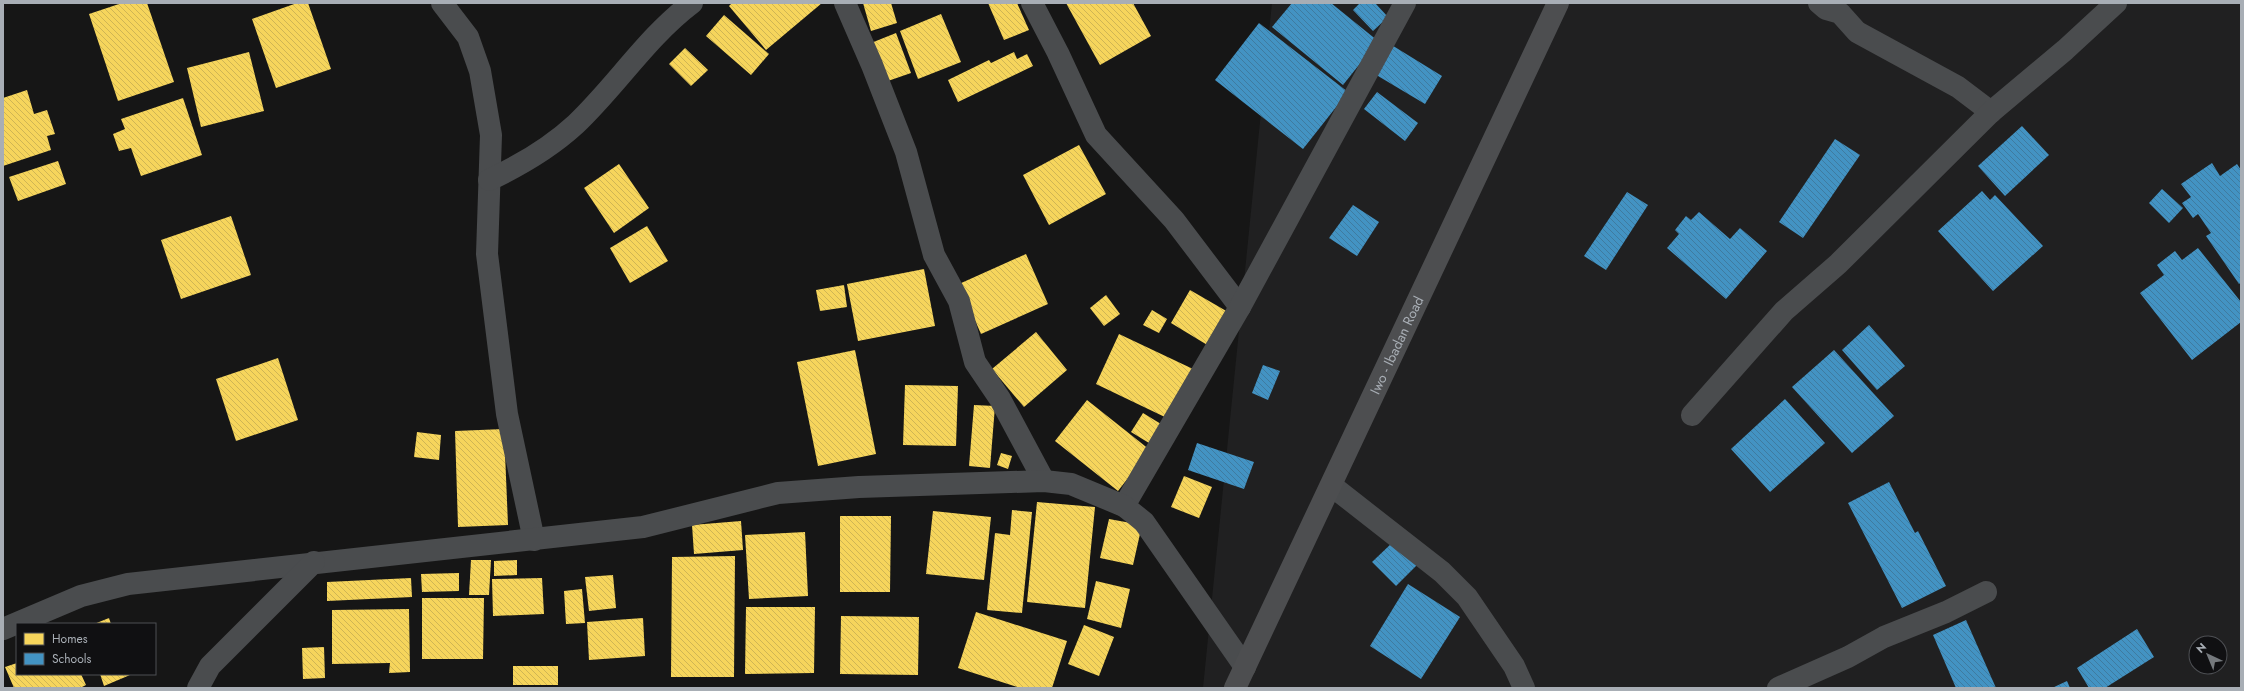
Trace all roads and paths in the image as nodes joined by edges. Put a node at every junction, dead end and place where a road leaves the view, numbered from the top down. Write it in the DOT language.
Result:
graph roads {
  1 [pos="442,3"];
  2 [pos="692,3"];
  3 [pos="844,3"];
  4 [pos="1032,3"];
  5 [pos="1405,3"];
  6 [pos="1558,3"];
  7 [pos="1819,3"];
  8 [pos="2116,3"];
  9 [pos="1991,112"];
  10 [pos="489,180"];
  11 [pos="1240,307"];
  12 [pos="1692,415"];
  13 [pos="1044,480"];
  14 [pos="1332,486"];
  15 [pos="1124,506"];
  16 [pos="534,540"];
  17 [pos="314,562"];
  18 [pos="1986,592"];
  19 [pos="17,623"];
  20 [pos="16,624"];
  21 [pos="3,629"];
  22 [pos="1245,667"];
  23 [pos="198,688"];
  24 [pos="1235,688"];
  25 [pos="1524,688"];
  26 [pos="1778,688"];
  1 -- 10 [label="street"];
  2 -- 10 [label="street"];
  3 -- 13 [label="street"];
  4 -- 11 [label="street"];
  5 -- 11 [label="street"];
  6 -- 14 [label="main road, Iwo - Ibadan Road"];
  7 -- 9 [label="street"];
  8 -- 9 [label="street"];
  9 -- 12 [label="street"];
  10 -- 16 [label="street"];
  11 -- 15 [label="street"];
  13 -- 15 [label="street"];
  13 -- 16 [label="street"];
  14 -- 22 [label="main road, Iwo - Ibadan Road"];
  14 -- 25 [label="street"];
  15 -- 22 [label="street"];
  16 -- 17 [label="street"];
  17 -- 19 [label="street"];
  17 -- 23 [label="street"];
  18 -- 26 [label="street"];
  20 -- 21 [label="street"];
  22 -- 24 [label="main road, Iwo - Ibadan Road"];
}
